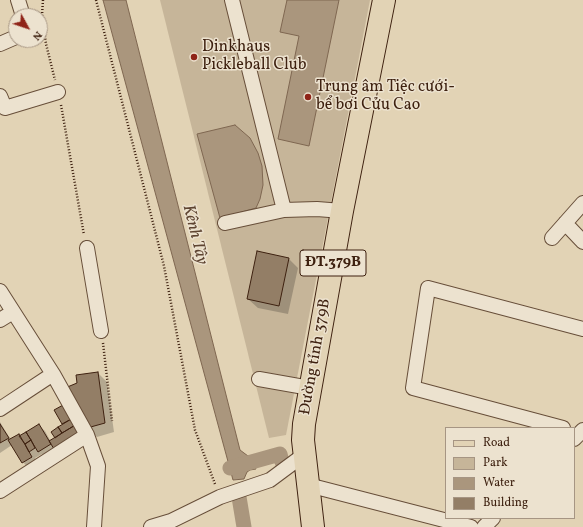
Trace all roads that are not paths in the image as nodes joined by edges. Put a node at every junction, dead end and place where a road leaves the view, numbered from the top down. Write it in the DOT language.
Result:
graph roads {
  1 [pos="232,0"];
  2 [pos="384,0"];
  3 [pos="58,92"];
  4 [pos="0,96"];
  5 [pos="583,203"];
  6 [pos="284,210"];
  7 [pos="342,211"];
  8 [pos="225,223"];
  9 [pos="565,223"];
  10 [pos="552,238"];
  11 [pos="583,242"];
  12 [pos="87,248"];
  13 [pos="0,291"];
  14 [pos="13,312"];
  15 [pos="0,320"];
  16 [pos="583,329"];
  17 [pos="101,331"];
  18 [pos="53,374"];
  19 [pos="259,379"];
  20 [pos="310,388"];
  21 [pos="0,409"];
  22 [pos="559,427"];
  23 [pos="87,435"];
  24 [pos="305,454"];
  25 [pos="308,485"];
  26 [pos="0,491"];
  27 [pos="493,519"];
  28 [pos="171,524"];
  29 [pos="94,527"];
  30 [pos="151,527"];
  31 [pos="313,527"];
  32 [pos="471,527"];
  33 [pos="484,527"];
  1 -- 6 [label="street"];
  2 -- 7 [label="main road, Đường tỉnh 379B / ĐT.379B"];
  3 -- 4 [label="street"];
  5 -- 9 [label="street"];
  6 -- 7 [label="street"];
  6 -- 8 [label="street"];
  7 -- 20 [label="main road, Đường tỉnh 379B / ĐT.379B"];
  9 -- 10 [label="street"];
  9 -- 11 [label="street"];
  12 -- 17 [label="street"];
  13 -- 14 [label="street"];
  14 -- 15 [label="street"];
  14 -- 18 [label="street"];
  16 -- 22 [label="street"];
  18 -- 21 [label="street"];
  18 -- 23 [label="street"];
  19 -- 20 [label="street"];
  20 -- 24 [label="main road, Đường tỉnh 379B / ĐT.379B"];
  23 -- 26 [label="street"];
  23 -- 29 [label="street"];
  24 -- 25 [label="main road, Đường tỉnh 379B / ĐT.379B"];
  24 -- 28 [label="street"];
  25 -- 31 [label="main road, Đường tỉnh 379B / ĐT.379B"];
  25 -- 32 [label="street"];
  27 -- 33 [label="street"];
  28 -- 30 [label="street"];
}
